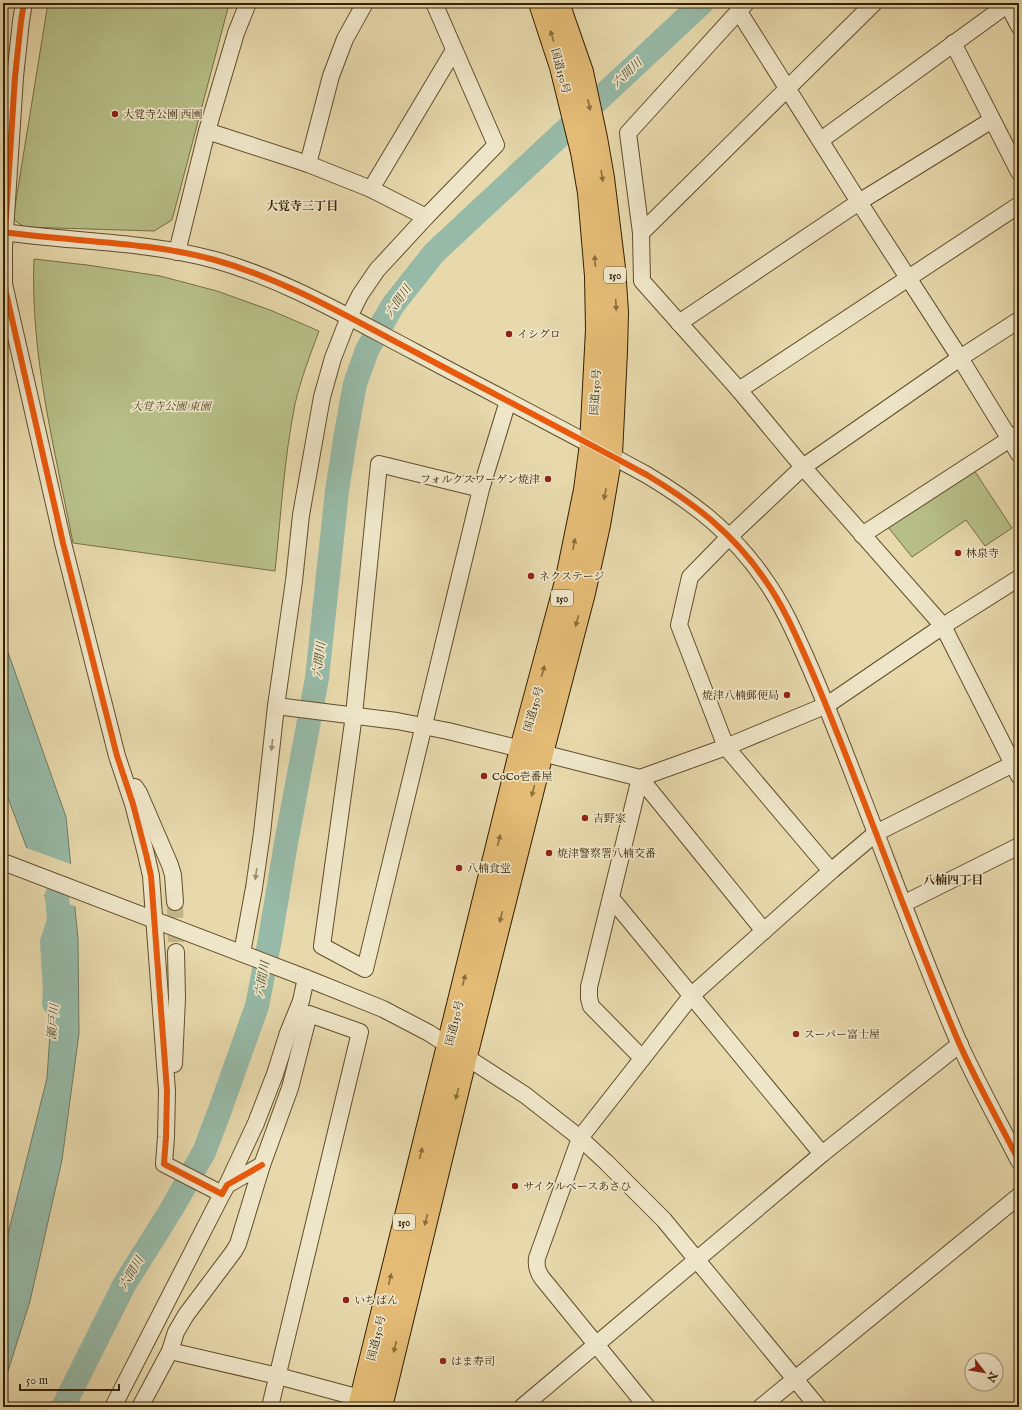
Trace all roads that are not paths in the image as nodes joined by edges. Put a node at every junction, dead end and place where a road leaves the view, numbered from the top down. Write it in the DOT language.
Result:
graph roads {
  1 [pos="24,3"];
  2 [pos="248,3"];
  3 [pos="365,3"];
  4 [pos="540,3"];
  5 [pos="558,3"];
  6 [pos="874,3"];
  7 [pos="436,4"];
  8 [pos="1008,4"];
  9 [pos="740,5"];
  10 [pos="1019,26"];
  11 [pos="953,44"];
  12 [pos="454,50"];
  13 [pos="787,89"];
  14 [pos="992,120"];
  15 [pos="207,131"];
  16 [pos="821,140"];
  17 [pos="589,145"];
  18 [pos="308,164"];
  19 [pos="1019,172"];
  20 [pos="371,189"];
  21 [pos="859,202"];
  22 [pos="1019,205"];
  23 [pos="426,217"];
  24 [pos="4,232"];
  25 [pos="642,233"];
  26 [pos="177,252"];
  27 [pos="908,278"];
  28 [pos="353,319"];
  29 [pos="1019,320"];
  30 [pos="679,323"];
  31 [pos="960,358"];
  32 [pos="739,390"];
  33 [pos="508,401"];
  34 [pos="1014,436"];
  35 [pos="591,444"];
  36 [pos="1019,454"];
  37 [pos="611,455"];
  38 [pos="803,467"];
  39 [pos="481,489"];
  40 [pos="862,535"];
  41 [pos="730,536"];
  42 [pos="1019,578"];
  43 [pos="943,626"];
  44 [pos="827,705"];
  45 [pos="280,706"];
  46 [pos="346,714"];
  47 [pos="423,726"];
  48 [pos="726,747"];
  49 [pos="532,751"];
  50 [pos="1017,767"];
  51 [pos="124,776"];
  52 [pos="640,778"];
  53 [pos="876,833"];
  54 [pos="1019,846"];
  55 [pos="3,862"];
  56 [pos="831,871"];
  57 [pos="611,898"];
  58 [pos="175,902"];
  59 [pos="903,904"];
  60 [pos="151,919"];
  61 [pos="764,931"];
  62 [pos="176,952"];
  63 [pos="244,954"];
  64 [pos="304,977"];
  65 [pos="692,995"];
  66 [pos="960,1044"];
  67 [pos="457,1050"];
  68 [pos="642,1058"];
  69 [pos="167,1091"];
  70 [pos="580,1138"];
  71 [pos="822,1154"];
  72 [pos="1019,1161"];
  73 [pos="262,1165"];
  74 [pos="223,1191"];
  75 [pos="1019,1196"];
  76 [pos="697,1260"];
  77 [pos="596,1344"];
  78 [pos="170,1351"];
  79 [pos="278,1376"];
  80 [pos="795,1379"];
  81 [pos="360,1403"];
  82 [pos="385,1406"];
  83 [pos="112,1407"];
  84 [pos="140,1407"];
  85 [pos="270,1407"];
  86 [pos="522,1407"];
  87 [pos="647,1407"];
  88 [pos="761,1407"];
  89 [pos="818,1407"];
  1 -- 24 [label="street"];
  2 -- 15 [label="street"];
  3 -- 18 [label="street"];
  17 -- 4 [label="highway, 国道150号 / 150, one-way"];
  5 -- 17 [label="highway, 国道150号 / 150, one-way"];
  6 -- 13 [label="street"];
  7 -- 12 [label="street"];
  8 -- 10 [label="street"];
  8 -- 11 [label="street"];
  9 -- 13 [label="street"];
  9 -- 25 [label="street"];
  11 -- 14 [label="street"];
  11 -- 16 [label="street"];
  12 -- 20 [label="street"];
  12 -- 23 [label="street"];
  13 -- 16 [label="street"];
  13 -- 25 [label="street"];
  14 -- 19 [label="street"];
  14 -- 21 [label="street"];
  15 -- 18 [label="street"];
  15 -- 26 [label="street"];
  16 -- 21 [label="street"];
  35 -- 17 [label="highway, 国道150号 / 150, one-way"];
  17 -- 37 [label="highway, 国道150号 / 150, one-way"];
  18 -- 20 [label="street"];
  20 -- 23 [label="street"];
  21 -- 27 [label="street"];
  21 -- 30 [label="street"];
  22 -- 27 [label="street"];
  23 -- 28 [label="street"];
  24 -- 26 [label="street"];
  24 -- 51 [label="street"];
  25 -- 30 [label="street"];
  26 -- 28 [label="street"];
  27 -- 31 [label="street"];
  27 -- 32 [label="street"];
  28 -- 33 [label="street"];
  28 -- 45 [label="street"];
  29 -- 31 [label="street"];
  30 -- 32 [label="street"];
  31 -- 34 [label="street"];
  31 -- 38 [label="street"];
  32 -- 38 [label="street"];
  33 -- 35 [label="street"];
  33 -- 39 [label="street"];
  34 -- 36 [label="street"];
  34 -- 40 [label="street"];
  35 -- 37 [label="street"];
  49 -- 35 [label="highway, 国道150号 / 150, one-way"];
  37 -- 41 [label="street"];
  37 -- 49 [label="highway, 国道150号 / 150, one-way"];
  38 -- 40 [label="street"];
  38 -- 41 [label="street"];
  39 -- 46 [label="street"];
  39 -- 47 [label="street"];
  40 -- 43 [label="street"];
  41 -- 44 [label="street"];
  41 -- 48 [label="street"];
  42 -- 43 [label="street"];
  43 -- 44 [label="street"];
  43 -- 50 [label="street"];
  44 -- 48 [label="street"];
  44 -- 53 [label="street"];
  45 -- 46 [label="street"];
  45 -- 63 [label="street, one-way"];
  46 -- 47 [label="street"];
  46 -- 47 [label="street"];
  47 -- 49 [label="street"];
  48 -- 52 [label="street"];
  48 -- 56 [label="street"];
  49 -- 52 [label="street"];
  49 -- 67 [label="highway, 国道150号 / 150"];
  50 -- 53 [label="street"];
  51 -- 58 [label="street"];
  51 -- 60 [label="street"];
  52 -- 57 [label="street"];
  52 -- 61 [label="street"];
  53 -- 56 [label="street"];
  53 -- 59 [label="street"];
  54 -- 59 [label="street"];
  55 -- 60 [label="street"];
  56 -- 61 [label="street"];
  57 -- 65 [label="street"];
  57 -- 68 [label="street"];
  59 -- 66 [label="street"];
  60 -- 63 [label="street"];
  60 -- 69 [label="street"];
  61 -- 65 [label="street"];
  62 -- 69 [label="street"];
  63 -- 64 [label="street"];
  64 -- 67 [label="street"];
  64 -- 74 [label="street"];
  65 -- 68 [label="street"];
  65 -- 71 [label="street"];
  66 -- 71 [label="street"];
  66 -- 72 [label="street"];
  67 -- 70 [label="street"];
  81 -- 67 [label="highway, 国道150号 / 150, one-way"];
  67 -- 82 [label="highway, 国道150号 / 150, one-way"];
  68 -- 70 [label="street"];
  69 -- 74 [label="street"];
  70 -- 76 [label="street"];
  70 -- 77 [label="street"];
  71 -- 76 [label="street"];
  73 -- 74 [label="street"];
  73 -- 78 [label="street"];
  73 -- 79 [label="street"];
  74 -- 83 [label="street"];
  75 -- 80 [label="street"];
  76 -- 77 [label="street"];
  76 -- 80 [label="street"];
  77 -- 86 [label="street"];
  77 -- 87 [label="street"];
  78 -- 79 [label="street"];
  78 -- 84 [label="street"];
  79 -- 81 [label="street"];
  79 -- 85 [label="street"];
  80 -- 88 [label="street"];
  80 -- 89 [label="street"];
  81 -- 82 [label="street"];
}
